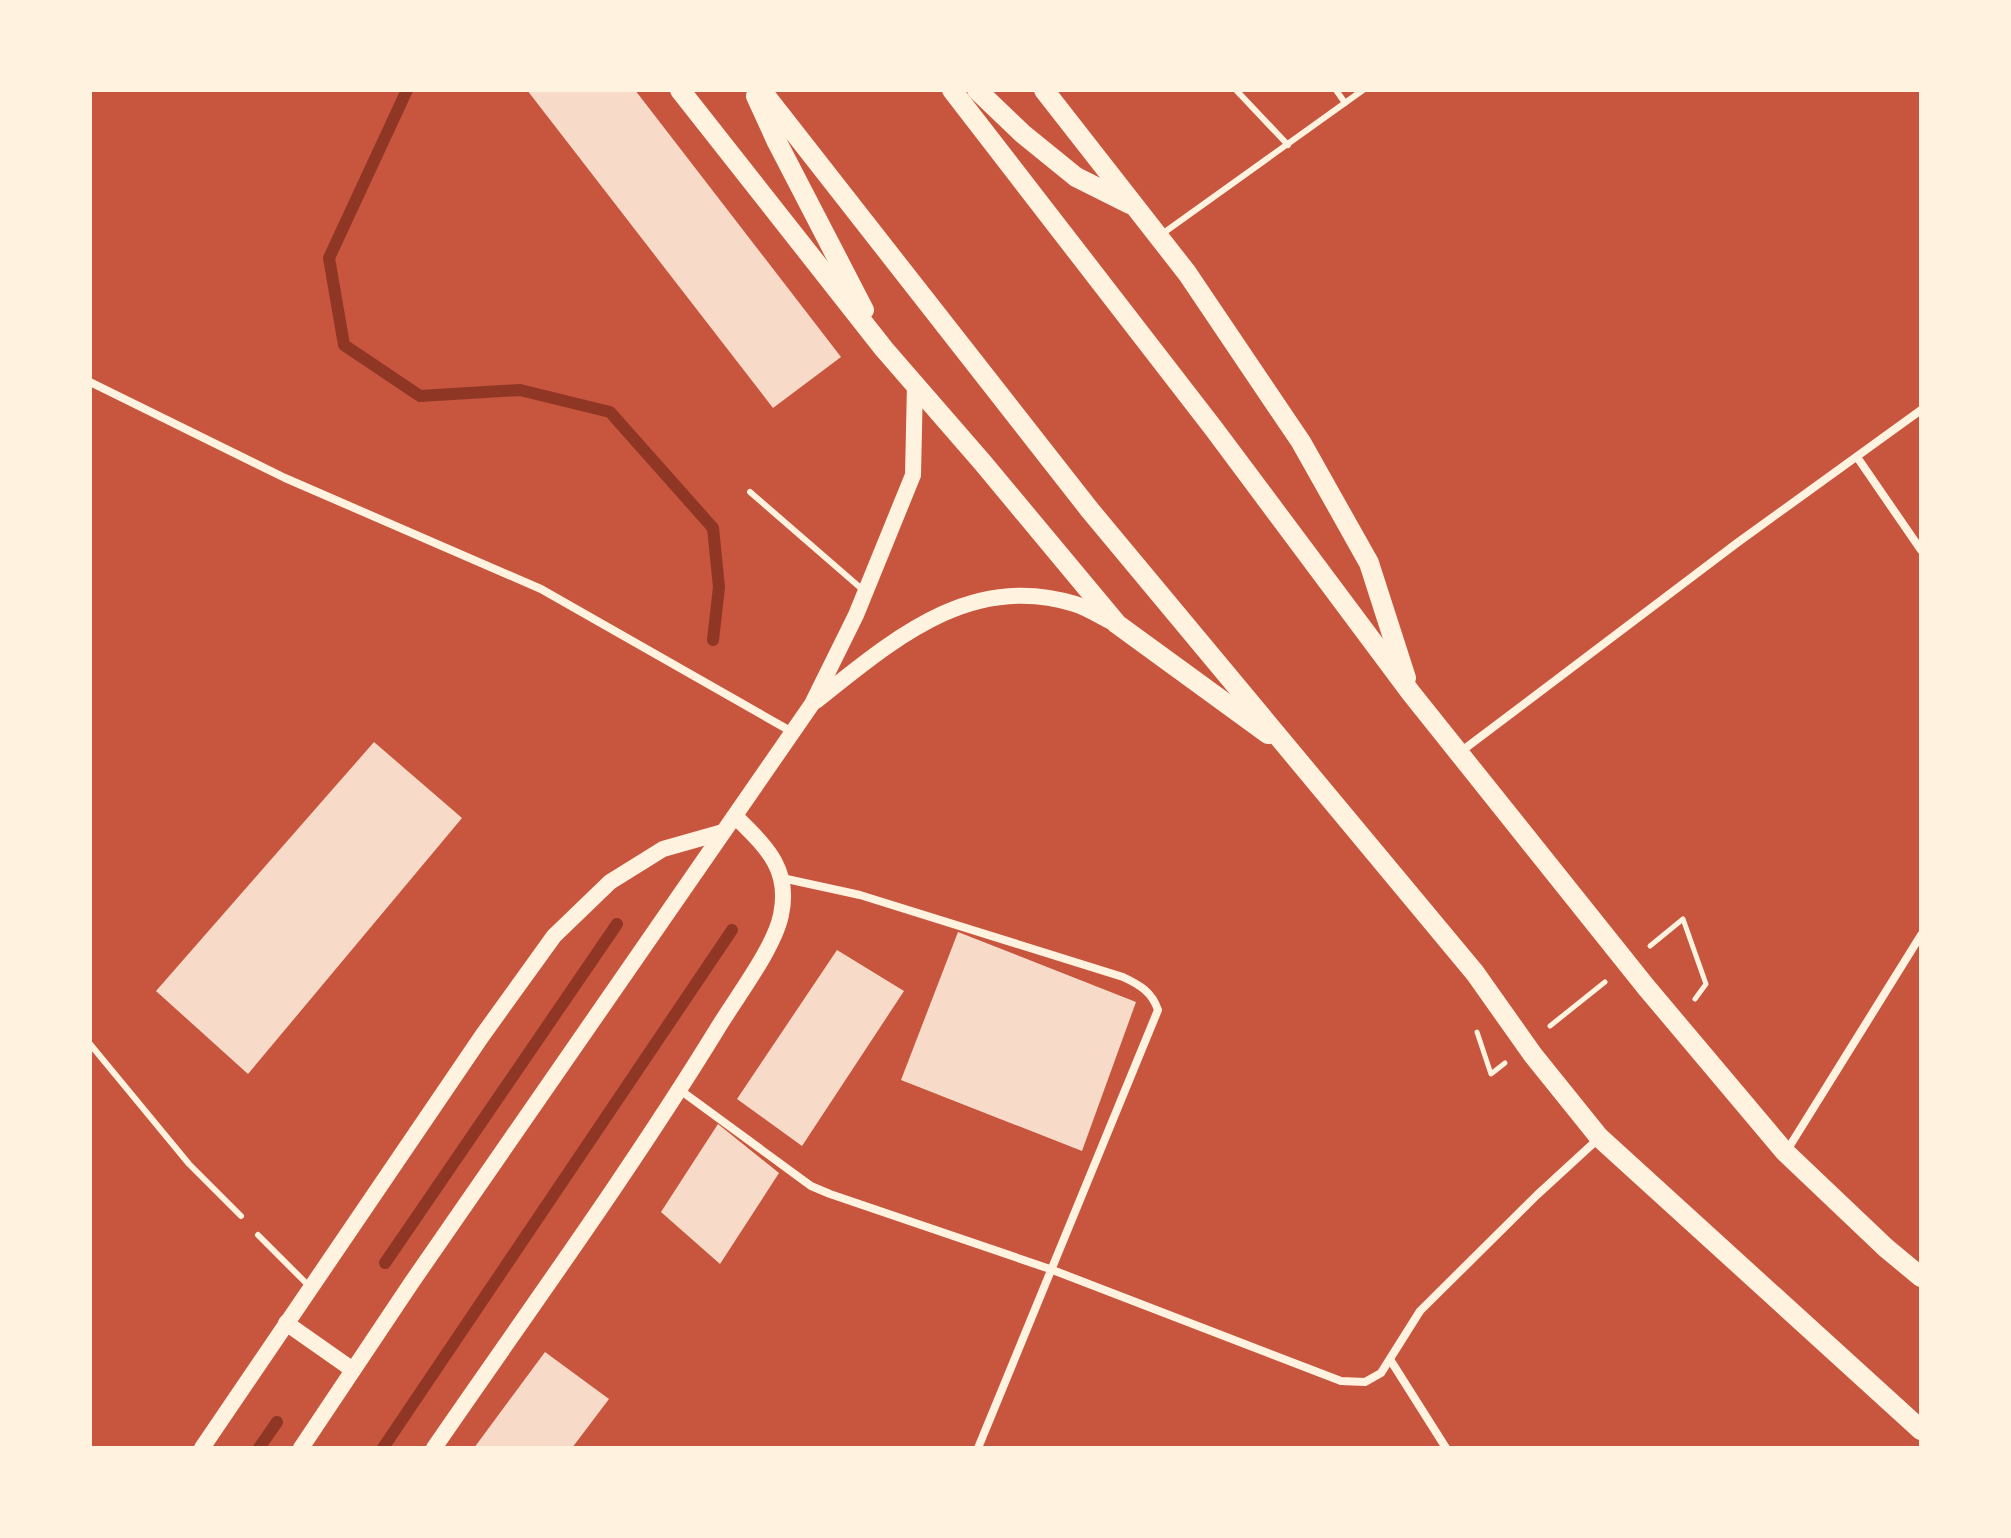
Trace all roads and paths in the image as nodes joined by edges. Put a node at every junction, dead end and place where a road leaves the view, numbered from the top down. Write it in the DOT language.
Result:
graph roads {
  1 [pos="680,90"];
  2 [pos="753,90"];
  3 [pos="761,90"];
  4 [pos="952,90"];
  5 [pos="977,90"];
  6 [pos="1044,90"];
  7 [pos="1236,90"];
  8 [pos="1336,90"];
  9 [pos="1363,90"];
  10 [pos="1345,103"];
  11 [pos="1288,145"];
  12 [pos="1135,206"];
  13 [pos="1159,236"];
  14 [pos="884,349"];
  15 [pos="90,382"];
  16 [pos="915,384"];
  17 [pos="1921,410"];
  18 [pos="1857,457"];
  19 [pos="750,492"];
  20 [pos="1921,550"];
  21 [pos="866,592"];
  22 [pos="1117,624"];
  23 [pos="1411,693"];
  24 [pos="812,704"];
  25 [pos="794,733"];
  26 [pos="1293,753"];
  27 [pos="1459,753"];
  28 [pos="735,816"];
  29 [pos="723,832"];
  30 [pos="782,878"];
  31 [pos="1921,935"];
  32 [pos="1647,948"];
  33 [pos="1611,977"];
  34 [pos="1678,1024"];
  35 [pos="1539,1035"];
  36 [pos="90,1044"];
  37 [pos="1515,1055"];
  38 [pos="1491,1074"];
  39 [pos="680,1090"];
  40 [pos="1599,1137"];
  41 [pos="1785,1152"];
  42 [pos="241,1216"];
  43 [pos="258,1235"];
  44 [pos="1050,1269"];
  45 [pos="1921,1277"];
  46 [pos="310,1287"];
  47 [pos="286,1323"];
  48 [pos="1391,1361"];
  49 [pos="353,1370"];
  50 [pos="1921,1430"];
  51 [pos="202,1448"];
  52 [pos="301,1448"];
  53 [pos="434,1448"];
  54 [pos="978,1448"];
  55 [pos="1446,1448"];
  1 -- 14 [label="main road"];
  2 -- 14 [label="main road"];
  3 -- 26 [label="main road"];
  4 -- 23 [label="main road"];
  5 -- 12 [label="main road"];
  6 -- 12 [label="main road"];
  7 -- 11 [label="lane"];
  8 -- 10 [label="lane"];
  9 -- 10 [label="lane"];
  10 -- 11 [label="lane"];
  11 -- 13 [label="lane"];
  12 -- 13 [label="main road"];
  13 -- 23 [label="main road"];
  14 -- 16 [label="main road"];
  15 -- 25 [label="street"];
  16 -- 21 [label="main road"];
  16 -- 22 [label="main road"];
  17 -- 18 [label="street"];
  18 -- 20 [label="street"];
  18 -- 27 [label="street"];
  19 -- 21 [label="lane"];
  21 -- 24 [label="main road"];
  22 -- 24 [label="main road"];
  22 -- 26 [label="main road"];
  23 -- 27 [label="main road"];
  24 -- 25 [label="main road"];
  25 -- 28 [label="main road"];
  26 -- 40 [label="main road"];
  27 -- 34 [label="main road"];
  28 -- 29 [label="main road"];
  28 -- 30 [label="main road"];
  29 -- 46 [label="main road"];
  29 -- 49 [label="main road"];
  30 -- 39 [label="main road"];
  30 -- 44 [label="street"];
  31 -- 41 [label="street"];
  32 -- 34 [label="path"];
  33 -- 35 [label="path"];
  34 -- 41 [label="main road"];
  36 -- 42 [label="lane"];
  37 -- 38 [label="path"];
  39 -- 44 [label="street"];
  39 -- 53 [label="main road"];
  40 -- 48 [label="street"];
  40 -- 50 [label="main road"];
  41 -- 45 [label="main road"];
  43 -- 46 [label="lane"];
  44 -- 48 [label="street"];
  44 -- 54 [label="street"];
  46 -- 47 [label="main road"];
  47 -- 49 [label="main road"];
  47 -- 51 [label="main road"];
  48 -- 55 [label="street"];
  49 -- 52 [label="main road"];
}
